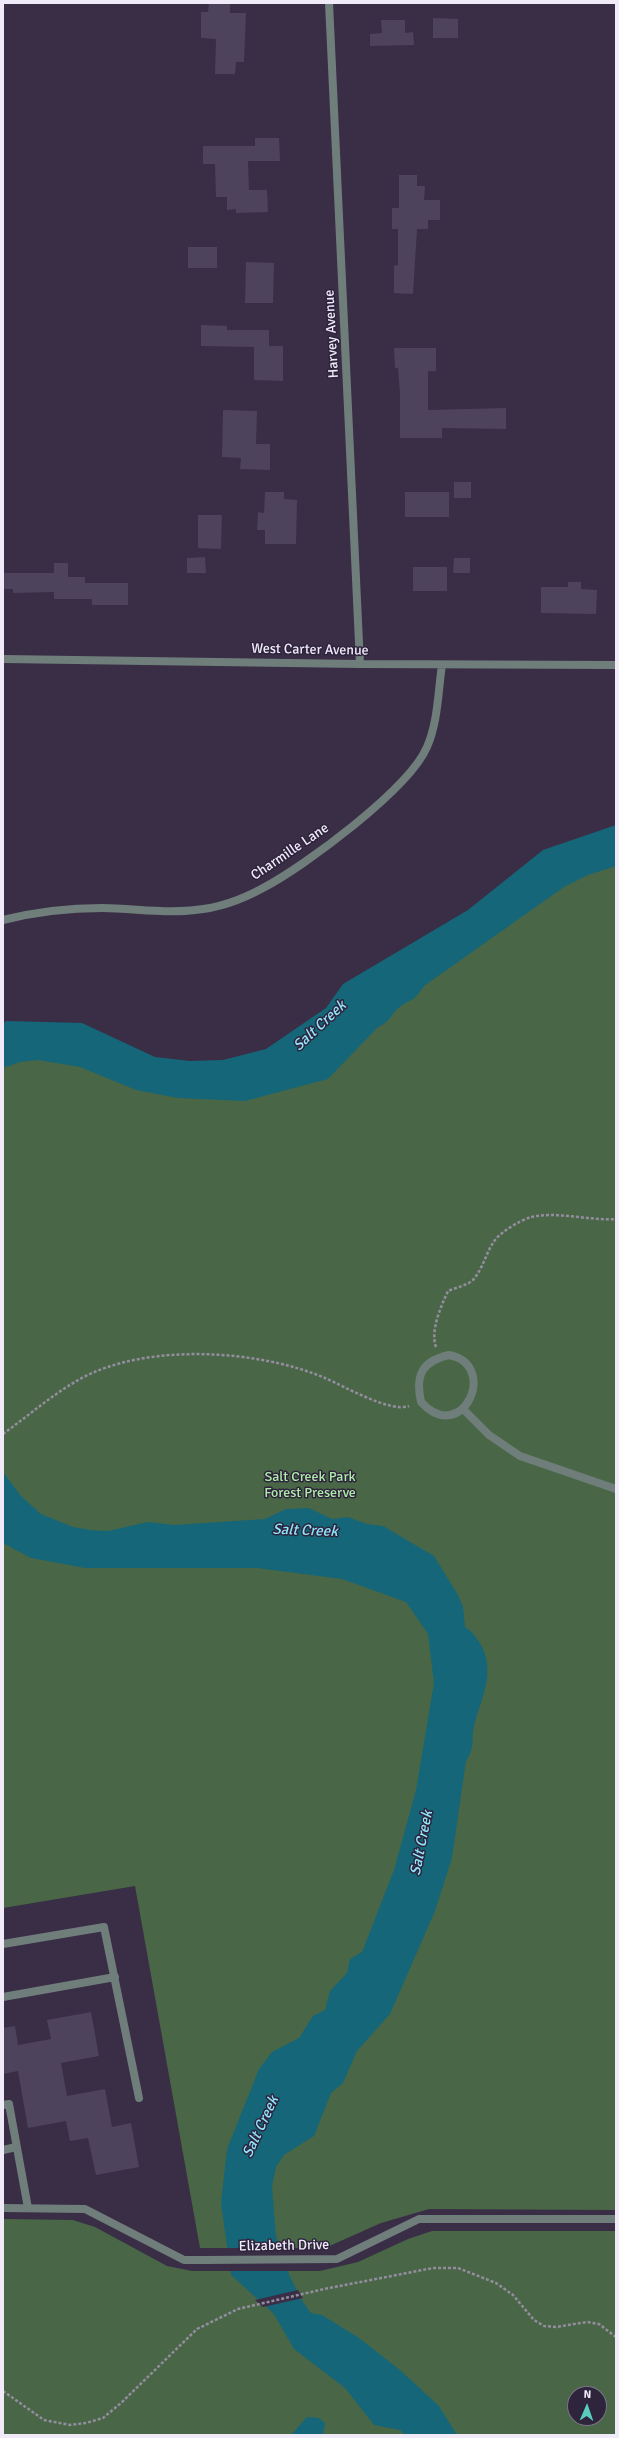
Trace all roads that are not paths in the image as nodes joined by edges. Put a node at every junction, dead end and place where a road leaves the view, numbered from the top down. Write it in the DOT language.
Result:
graph roads {
  1 [pos="329,3"];
  2 [pos="3,659"];
  3 [pos="360,664"];
  4 [pos="442,665"];
  5 [pos="616,665"];
  6 [pos="3,920"];
  7 [pos="464,1410"];
  8 [pos="616,1489"];
  9 [pos="3,1944"];
  10 [pos="114,1977"];
  11 [pos="3,1996"];
  12 [pos="139,2098"];
  13 [pos="3,2105"];
  14 [pos="16,2147"];
  15 [pos="3,2150"];
  16 [pos="3,2208"];
  17 [pos="28,2208"];
  18 [pos="616,2219"];
  1 -- 3 [label="street, Harvey Avenue"];
  2 -- 3 [label="street, West Carter Avenue"];
  3 -- 4 [label="street, West Carter Avenue"];
  4 -- 5 [label="street, West Carter Avenue"];
  4 -- 6 [label="street, Charmille Lane"];
  7 -- 7 [label="street"];
  7 -- 8 [label="street"];
  9 -- 10 [label="street"];
  10 -- 11 [label="street"];
  10 -- 12 [label="street"];
  13 -- 14 [label="street"];
  14 -- 15 [label="street"];
  14 -- 17 [label="street"];
  16 -- 17 [label="street, Elizabeth Drive"];
  17 -- 18 [label="street, Elizabeth Drive"];
}
